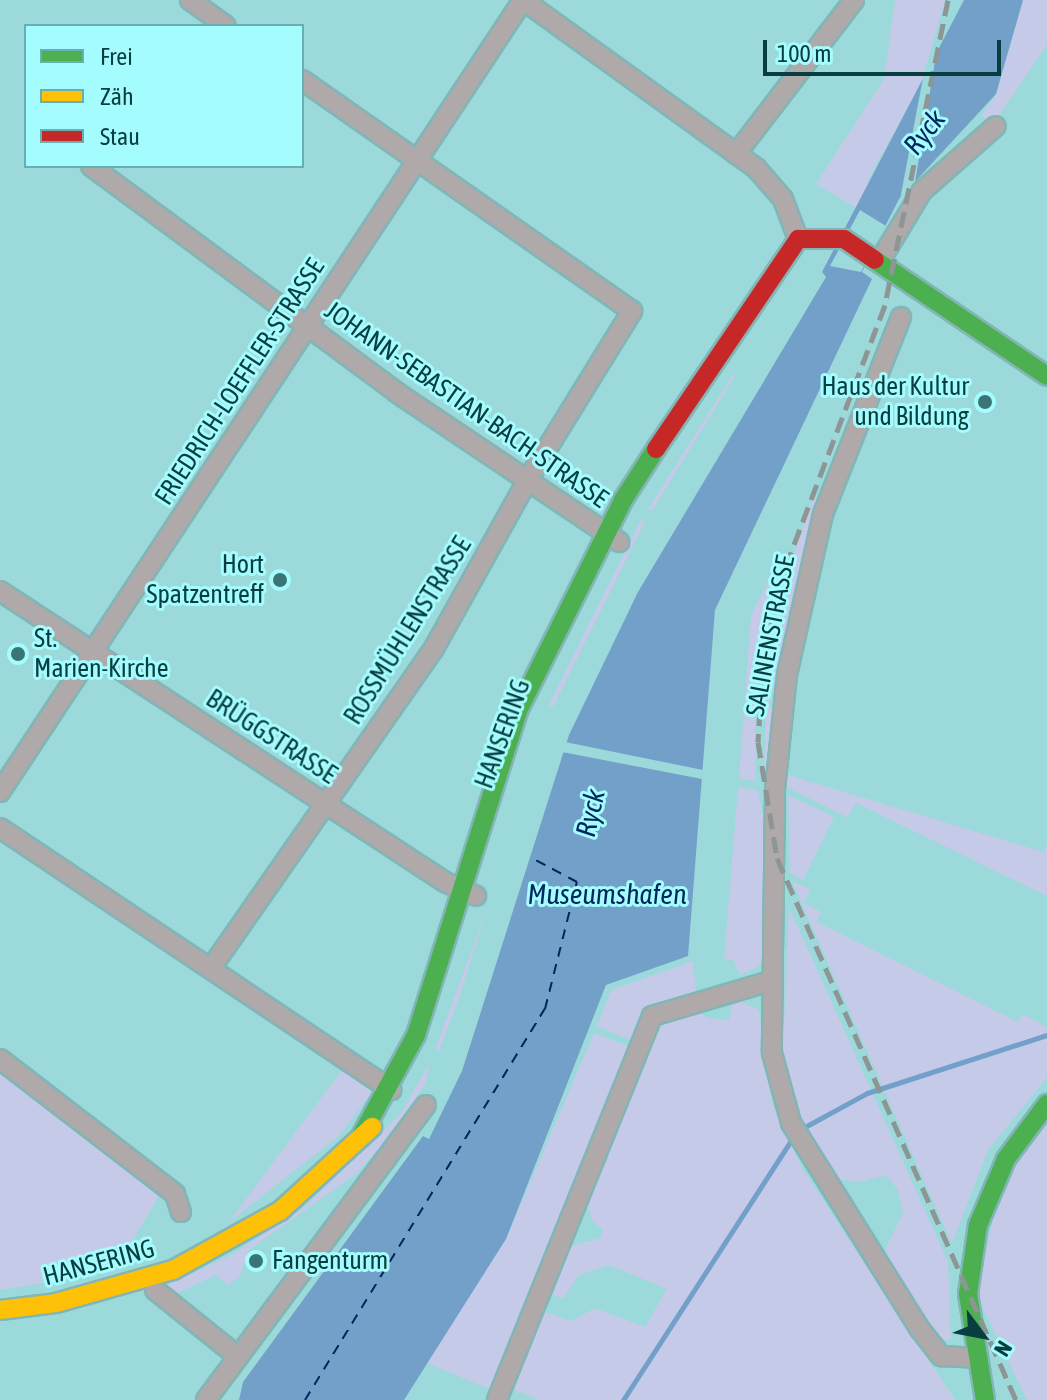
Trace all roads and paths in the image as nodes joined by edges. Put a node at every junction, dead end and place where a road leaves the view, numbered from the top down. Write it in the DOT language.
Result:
graph roads {
  1 [pos="190,0"];
  2 [pos="523,0"];
  3 [pos="854,0"];
  4 [pos="223,24"];
  5 [pos="304,81"];
  6 [pos="996,126"];
  7 [pos="736,154"];
  8 [pos="415,162"];
  9 [pos="94,168"];
  10 [pos="798,239"];
  11 [pos="876,256"];
  12 [pos="901,317"];
  13 [pos="307,325"];
  14 [pos="1047,376"];
  15 [pos="527,481"];
  16 [pos="612,537"];
  17 [pos="0,591"];
  18 [pos="92,653"];
  19 [pos="0,792"];
  20 [pos="326,803"];
  21 [pos="0,828"];
  22 [pos="468,892"];
  23 [pos="211,968"];
  24 [pos="770,981"];
  25 [pos="0,1059"];
  26 [pos="391,1090"];
  27 [pos="1047,1104"];
  28 [pos="426,1105"];
  29 [pos="360,1138"];
  30 [pos="181,1212"];
  31 [pos="155,1290"];
  32 [pos="0,1310"];
  33 [pos="237,1356"];
  34 [pos="975,1358"];
  35 [pos="208,1396"];
  36 [pos="497,1400"];
  37 [pos="985,1400"];
  1 -- 4 [label="street"];
  2 -- 7 [label="street"];
  2 -- 8 [label="street, FRIEDRICH-LOEFFLER-STRASSE"];
  3 -- 7 [label="street"];
  5 -- 8 [label="street"];
  6 -- 11 [label="street"];
  7 -- 10 [label="street"];
  8 -- 13 [label="street, FRIEDRICH-LOEFFLER-STRASSE"];
  8 -- 15 [label="street, ROSSMÜHLENSTRASSE"];
  9 -- 13 [label="street, JOHANN-SEBASTIAN-BACH-STRASSE"];
  10 -- 11 [label="main road"];
  10 -- 16 [label="main road, HANSERING"];
  11 -- 14 [label="main road"];
  12 -- 24 [label="street, SALINENSTRASSE"];
  13 -- 15 [label="street, JOHANN-SEBASTIAN-BACH-STRASSE"];
  13 -- 18 [label="street, FRIEDRICH-LOEFFLER-STRASSE"];
  15 -- 16 [label="street, JOHANN-SEBASTIAN-BACH-STRASSE"];
  15 -- 20 [label="street, ROSSMÜHLENSTRASSE"];
  16 -- 22 [label="main road, HANSERING"];
  17 -- 18 [label="street, BRÜGGSTRASSE"];
  18 -- 19 [label="street, FRIEDRICH-LOEFFLER-STRASSE"];
  18 -- 20 [label="street, BRÜGGSTRASSE"];
  20 -- 22 [label="street, BRÜGGSTRASSE"];
  20 -- 23 [label="street, ROSSMÜHLENSTRASSE"];
  21 -- 23 [label="street"];
  22 -- 26 [label="main road, HANSERING"];
  22 -- 29 [label="main road, HANSERING"];
  23 -- 26 [label="street"];
  24 -- 34 [label="street, SALINENSTRASSE"];
  24 -- 36 [label="street"];
  25 -- 30 [label="street"];
  26 -- 29 [label="main road, HANSERING"];
  27 -- 34 [label="main road"];
  28 -- 33 [label="street"];
  29 -- 32 [label="main road, HANSERING"];
  31 -- 33 [label="street"];
  33 -- 35 [label="street"];
  34 -- 37 [label="main road"];
}
